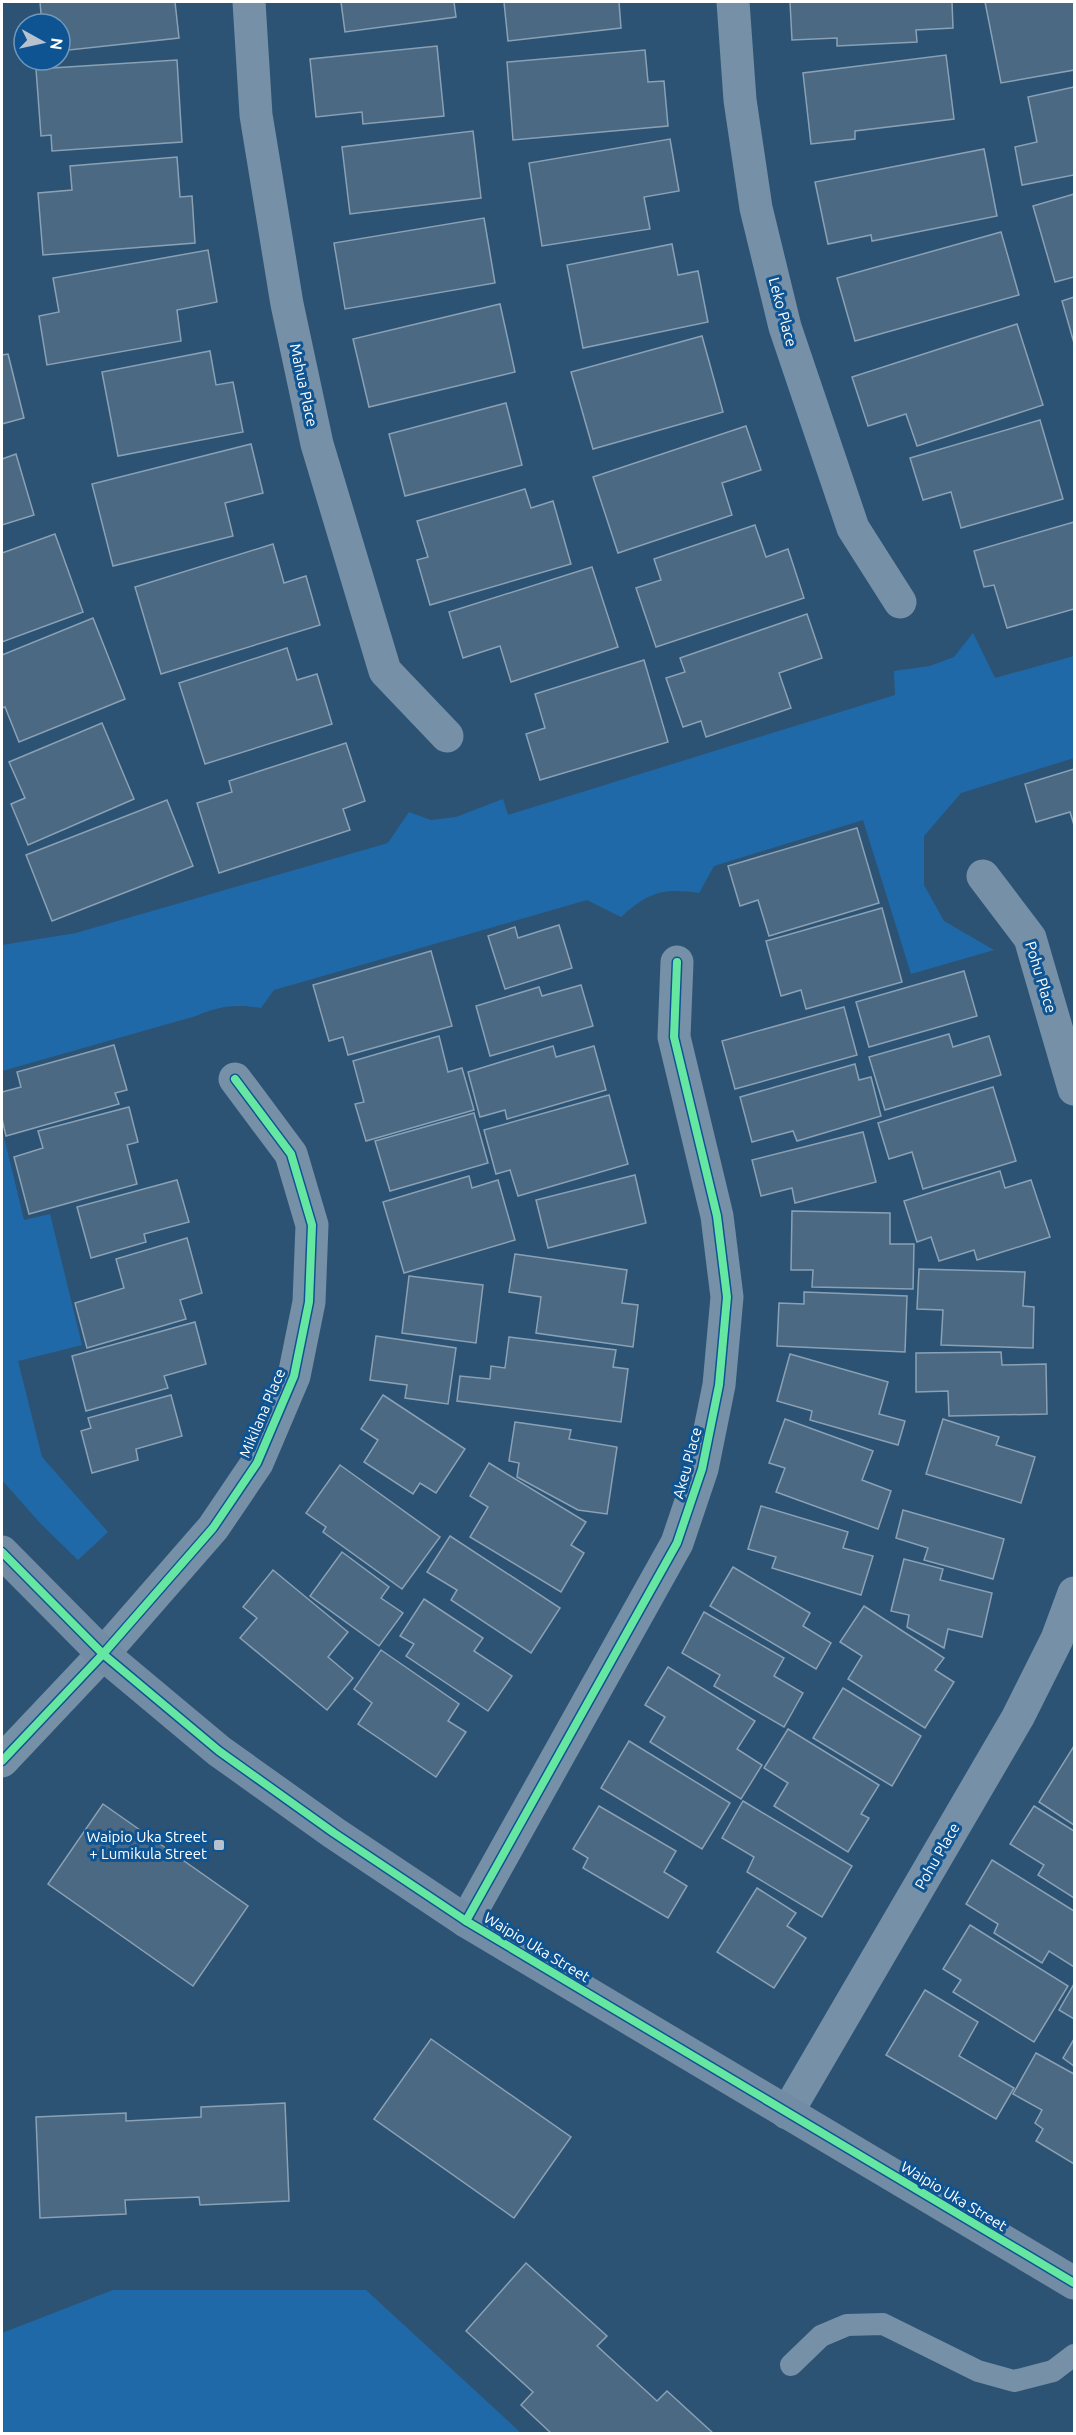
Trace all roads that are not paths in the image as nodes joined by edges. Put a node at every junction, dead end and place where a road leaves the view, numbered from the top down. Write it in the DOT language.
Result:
graph roads {
  1 [pos="249,2"];
  2 [pos="733,2"];
  3 [pos="900,602"];
  4 [pos="447,736"];
  5 [pos="983,876"];
  6 [pos="677,962"];
  7 [pos="235,1079"];
  8 [pos="1074,1089"];
  9 [pos="2,1552"];
  10 [pos="1074,1593"];
  11 [pos="103,1654"];
  12 [pos="2,1761"];
  13 [pos="466,1920"];
  14 [pos="788,2113"];
  15 [pos="1074,2283"];
  16 [pos="1074,2355"];
  17 [pos="791,2365"];
  1 -- 4 [label="street, Mahua Place"];
  2 -- 3 [label="street, Leko Place"];
  5 -- 8 [label="street, Pohu Place"];
  6 -- 13 [label="street, Akeu Place"];
  7 -- 11 [label="street, Mikilana Place"];
  9 -- 11 [label="street, Waipio Uka Street"];
  10 -- 14 [label="street, Pohu Place"];
  11 -- 12 [label="street, Mikilana Place"];
  11 -- 13 [label="street, Waipio Uka Street"];
  13 -- 14 [label="street, Waipio Uka Street"];
  14 -- 15 [label="street, Waipio Uka Street"];
  16 -- 17 [label="lane"];
}
